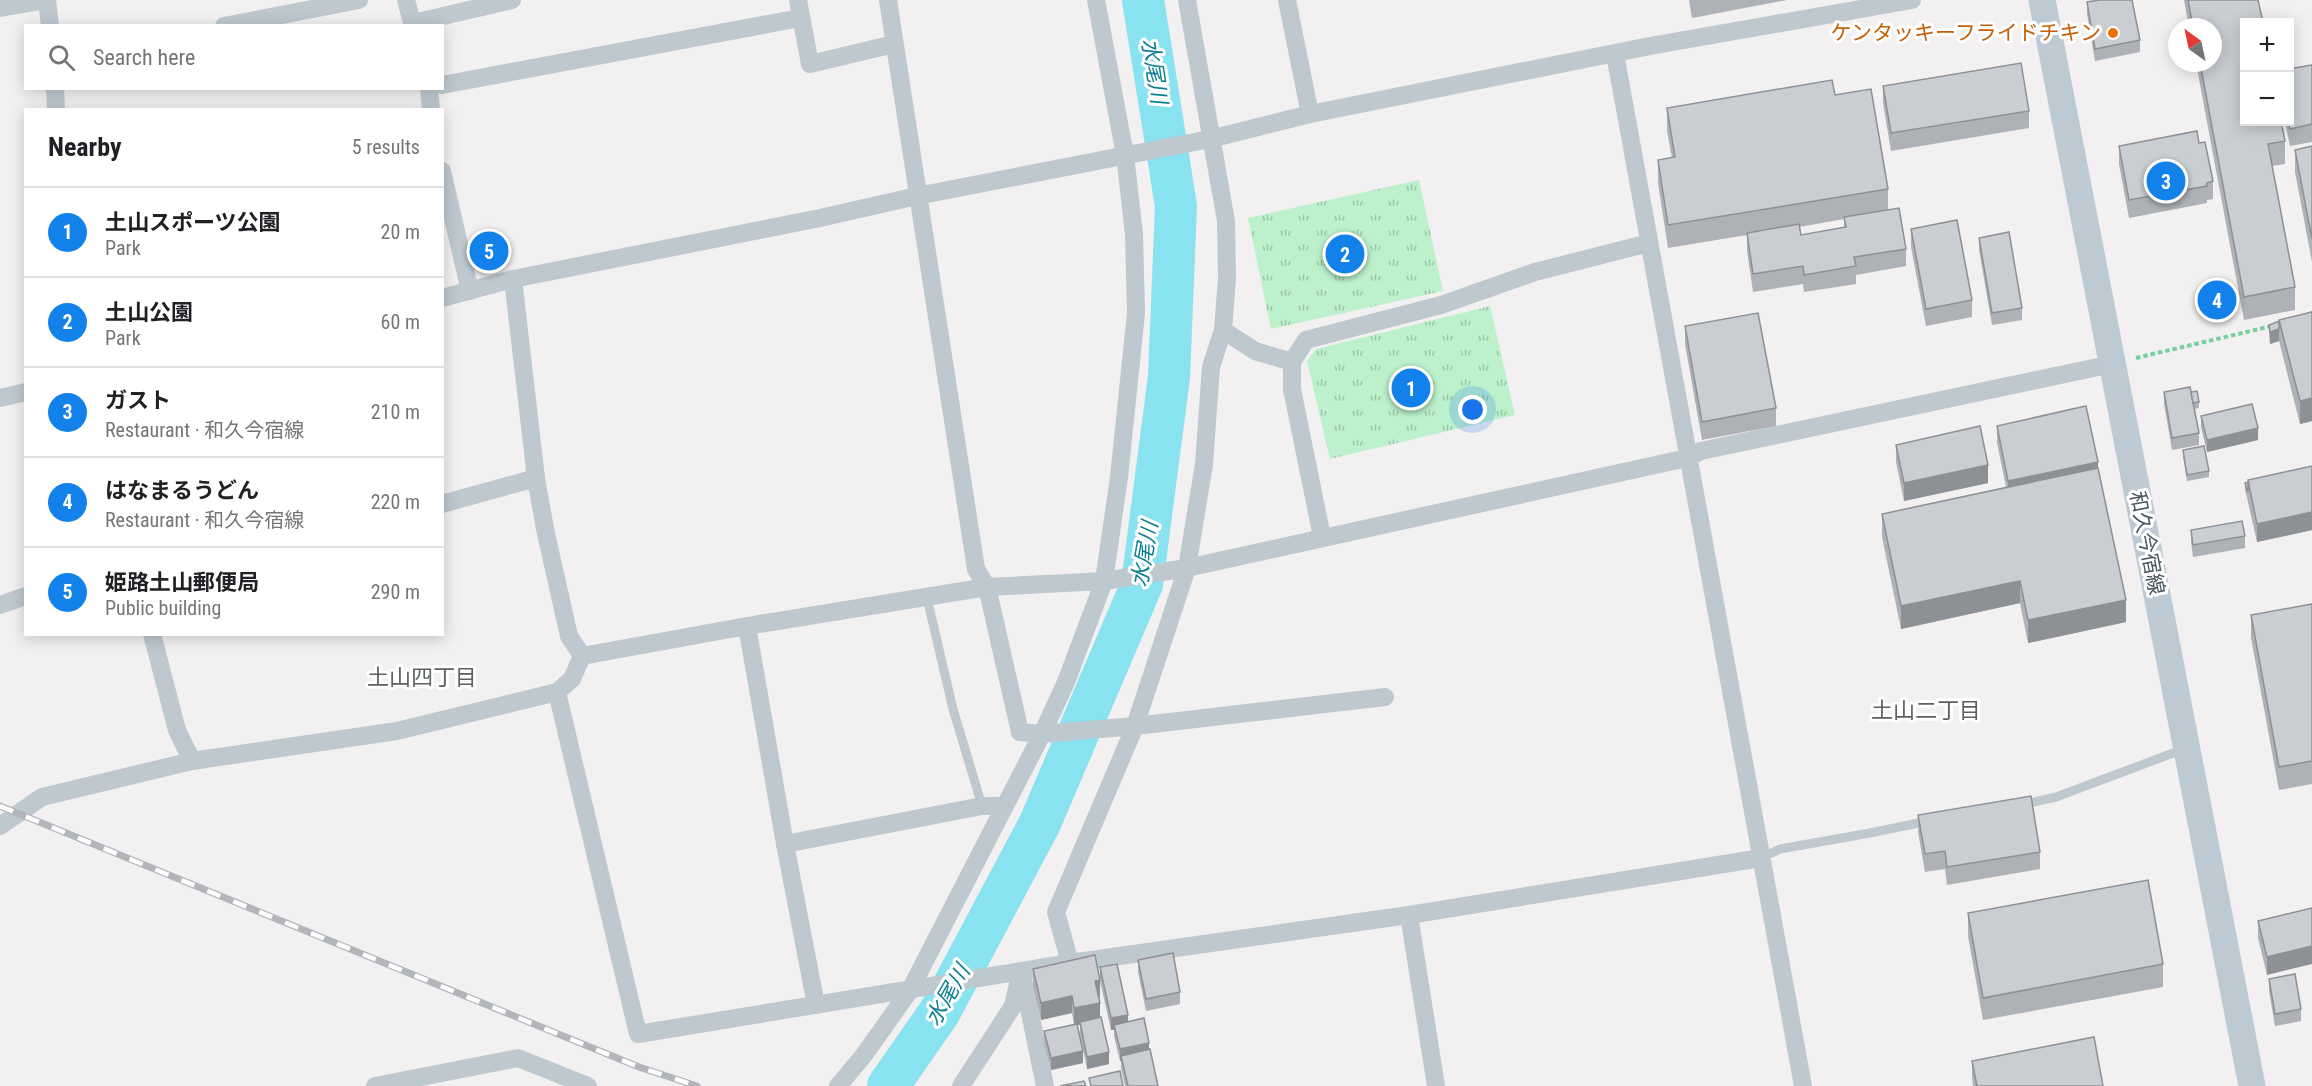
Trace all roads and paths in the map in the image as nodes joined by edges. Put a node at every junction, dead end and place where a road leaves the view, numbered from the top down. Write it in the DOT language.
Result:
graph roads {
  1 [pos="47,0"];
  2 [pos="359,0"];
  3 [pos="406,0"];
  4 [pos="512,0"];
  5 [pos="888,0"];
  6 [pos="1096,0"];
  7 [pos="1187,0"];
  8 [pos="1287,0"];
  9 [pos="1912,0"];
  10 [pos="2042,0"];
  11 [pos="0,8"];
  12 [pos="799,9"];
  13 [pos="50,24"];
  14 [pos="234,24"];
  15 [pos="413,24"];
  16 [pos="894,44"];
  17 [pos="1615,54"];
  18 [pos="444,85"];
  19 [pos="55,90"];
  20 [pos="429,90"];
  21 [pos="56,108"];
  22 [pos="430,108"];
  23 [pos="1310,114"];
  24 [pos="1210,139"];
  25 [pos="1125,155"];
  26 [pos="444,180"];
  27 [pos="917,196"];
  28 [pos="1649,243"];
  29 [pos="513,279"];
  30 [pos="470,291"];
  31 [pos="444,298"];
  32 [pos="2279,324"];
  33 [pos="1223,330"];
  34 [pos="1292,362"];
  35 [pos="2112,364"];
  36 [pos="24,392"];
  37 [pos="0,398"];
  38 [pos="1687,458"];
  39 [pos="536,478"];
  40 [pos="444,503"];
  41 [pos="1322,537"];
  42 [pos="1187,568"];
  43 [pos="1104,581"];
  44 [pos="987,587"];
  45 [pos="24,597"];
  46 [pos="927,598"];
  47 [pos="0,604"];
  48 [pos="747,626"];
  49 [pos="153,636"];
  50 [pos="582,656"];
  51 [pos="557,692"];
  52 [pos="1385,697"];
  53 [pos="1136,726"];
  54 [pos="1042,734"];
  55 [pos="2186,748"];
  56 [pos="192,761"];
  57 [pos="982,806"];
  58 [pos="1005,806"];
  59 [pos="2011,808"];
  60 [pos="1941,819"];
  61 [pos="0,826"];
  62 [pos="785,844"];
  63 [pos="1761,858"];
  64 [pos="1409,915"];
  65 [pos="1070,963"];
  66 [pos="1021,971"];
  67 [pos="910,990"];
  68 [pos="816,1005"];
  69 [pos="375,1086"];
  70 [pos="588,1086"];
  71 [pos="838,1086"];
  72 [pos="961,1086"];
  73 [pos="1045,1086"];
  74 [pos="1436,1086"];
  75 [pos="1803,1086"];
  76 [pos="2252,1086"];
  1 -- 11 [label="street"];
  1 -- 13 [label="street"];
  2 -- 14 [label="street"];
  3 -- 15 [label="street"];
  4 -- 15 [label="street"];
  5 -- 16 [label="street"];
  6 -- 25 [label="street"];
  7 -- 24 [label="street"];
  8 -- 23 [label="street"];
  9 -- 17 [label="street"];
  10 -- 35 [label="main road, 和久今宿線"];
  12 -- 16 [label="street"];
  12 -- 18 [label="street"];
  16 -- 27 [label="street"];
  17 -- 23 [label="street"];
  17 -- 28 [label="street"];
  19 -- 21 [label="street"];
  20 -- 22 [label="street"];
  23 -- 24 [label="street"];
  24 -- 25 [label="street"];
  24 -- 33 [label="street"];
  25 -- 27 [label="street"];
  25 -- 43 [label="street"];
  26 -- 30 [label="street"];
  27 -- 29 [label="street"];
  27 -- 44 [label="street"];
  28 -- 34 [label="street"];
  28 -- 38 [label="street"];
  29 -- 30 [label="street"];
  29 -- 39 [label="street"];
  30 -- 31 [label="street"];
  32 -- 35 [label="path"];
  33 -- 34 [label="street"];
  33 -- 42 [label="street"];
  34 -- 41 [label="street"];
  35 -- 38 [label="street"];
  35 -- 55 [label="main road, 和久今宿線"];
  36 -- 37 [label="street"];
  38 -- 41 [label="street"];
  38 -- 63 [label="street"];
  39 -- 40 [label="street"];
  39 -- 50 [label="street"];
  41 -- 42 [label="street"];
  42 -- 43 [label="street"];
  42 -- 53 [label="street"];
  43 -- 44 [label="street"];
  43 -- 54 [label="street"];
  44 -- 46 [label="street"];
  44 -- 54 [label="street"];
  45 -- 47 [label="street"];
  46 -- 48 [label="street"];
  46 -- 57 [label="lane"];
  48 -- 50 [label="street"];
  48 -- 62 [label="street"];
  49 -- 56 [label="street"];
  50 -- 51 [label="street"];
  51 -- 56 [label="street"];
  51 -- 68 [label="street"];
  52 -- 53 [label="street"];
  53 -- 54 [label="street"];
  53 -- 65 [label="street"];
  54 -- 58 [label="street"];
  55 -- 59 [label="lane"];
  55 -- 76 [label="main road, 和久今宿線"];
  56 -- 61 [label="street"];
  57 -- 58 [label="street"];
  57 -- 62 [label="street"];
  58 -- 67 [label="street"];
  60 -- 63 [label="lane"];
  62 -- 68 [label="street"];
  63 -- 64 [label="street"];
  63 -- 75 [label="street"];
  64 -- 65 [label="street"];
  64 -- 74 [label="street"];
  65 -- 66 [label="street"];
  66 -- 67 [label="street"];
  66 -- 72 [label="street"];
  66 -- 73 [label="street"];
  67 -- 68 [label="street"];
  67 -- 71 [label="street"];
  69 -- 70 [label="street"];
}
